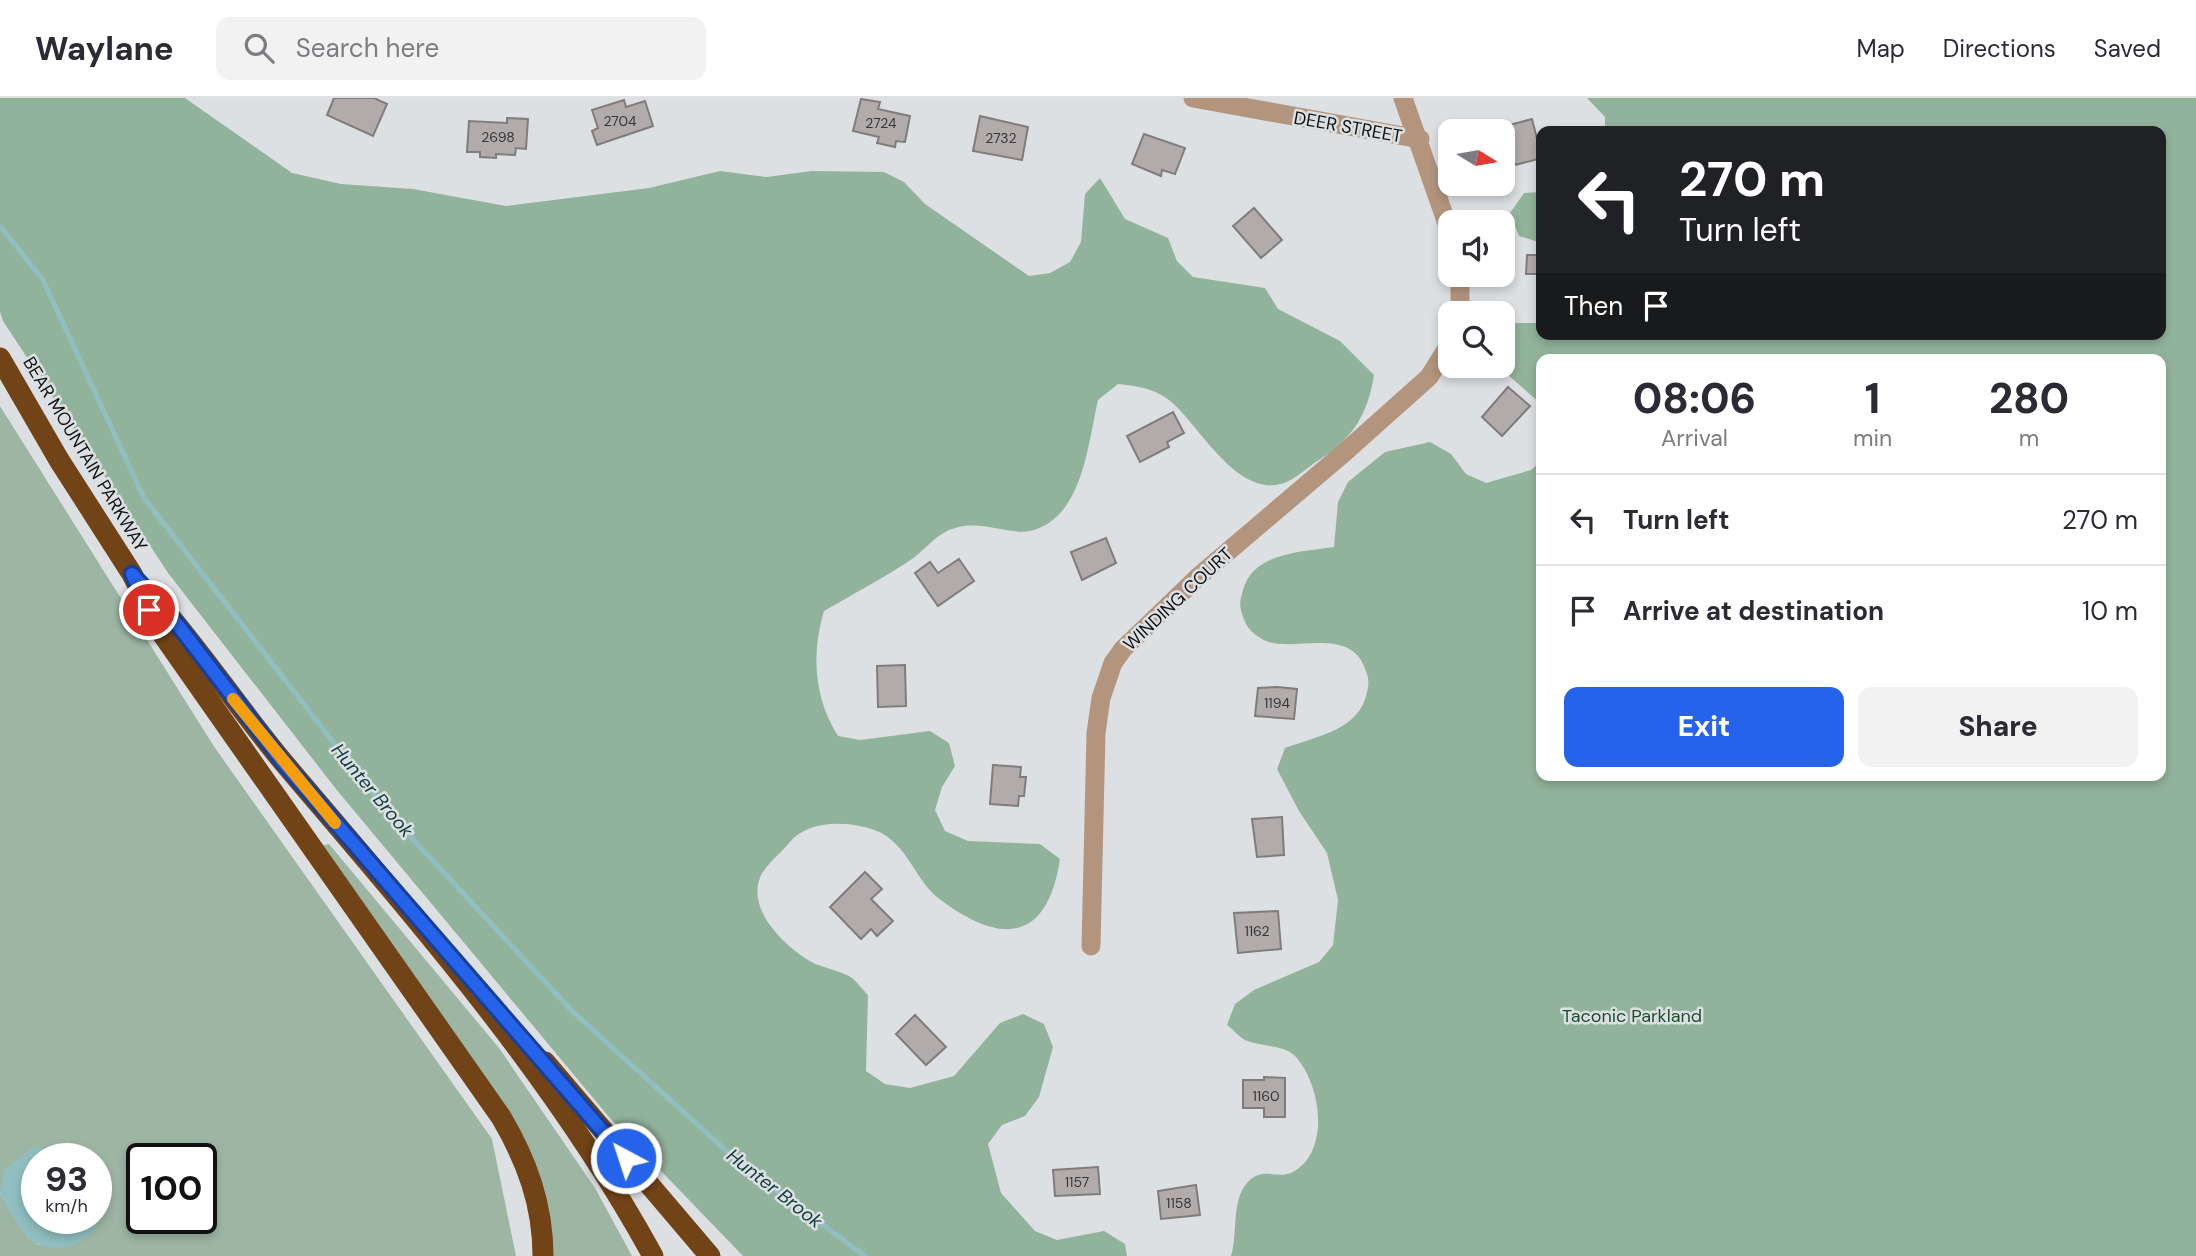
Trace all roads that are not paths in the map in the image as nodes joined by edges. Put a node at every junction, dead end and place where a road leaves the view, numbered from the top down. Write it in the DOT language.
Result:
graph roads {
  1 [pos="1193,98"];
  2 [pos="1403,98"];
  3 [pos="1420,139"];
  4 [pos="1443,210"];
  5 [pos="0,358"];
  6 [pos="1438,362"];
  7 [pos="132,574"];
  8 [pos="417,920"];
  9 [pos="1091,946"];
  10 [pos="542,1256"];
  11 [pos="653,1256"];
  12 [pos="710,1256"];
  1 -- 3 [label="street, DEER STREET"];
  2 -- 3 [label="street"];
  3 -- 4 [label="street"];
  5 -- 7 [label="highway, BEAR MOUNTAIN PARKWAY"];
  6 -- 9 [label="street, WINDING COURT"];
  7 -- 8 [label="highway"];
  7 -- 10 [label="highway"];
  8 -- 11 [label="highway"];
  8 -- 12 [label="highway"];
}
